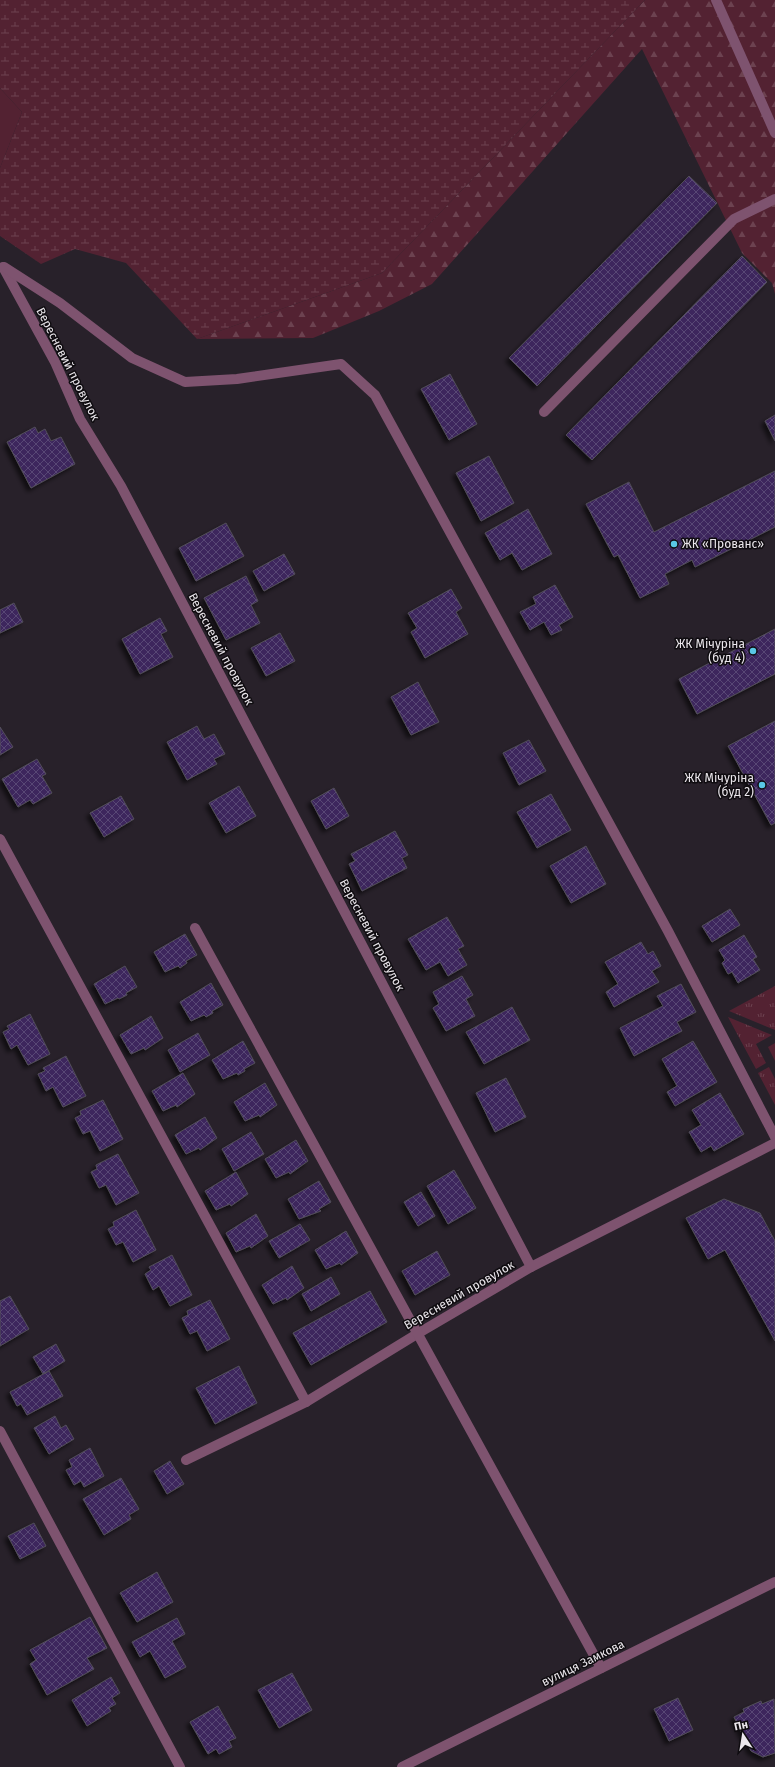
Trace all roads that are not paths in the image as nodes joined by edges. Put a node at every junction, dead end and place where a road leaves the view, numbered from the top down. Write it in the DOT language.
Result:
graph roads {
  1 [pos="716,0"];
  2 [pos="775,133"];
  3 [pos="775,199"];
  4 [pos="1,265"];
  5 [pos="544,412"];
  6 [pos="0,839"];
  7 [pos="195,928"];
  8 [pos="775,1137"];
  9 [pos="775,1143"];
  10 [pos="532,1268"];
  11 [pos="417,1334"];
  12 [pos="306,1402"];
  13 [pos="0,1431"];
  14 [pos="186,1460"];
  15 [pos="775,1582"];
  16 [pos="601,1668"];
  17 [pos="180,1767"];
  18 [pos="402,1767"];
  1 -- 2 [label="street"];
  3 -- 5 [label="street"];
  4 -- 8 [label="street"];
  4 -- 10 [label="street, Вересневий провулок"];
  6 -- 12 [label="street"];
  7 -- 11 [label="street"];
  9 -- 10 [label="street"];
  10 -- 11 [label="street, Вересневий провулок"];
  11 -- 12 [label="street, Вересневий провулок"];
  11 -- 16 [label="street"];
  12 -- 14 [label="street, Вересневий провулок"];
  13 -- 17 [label="street"];
  15 -- 16 [label="street, вулиця Замкова"];
  16 -- 18 [label="street, вулиця Замкова"];
}
